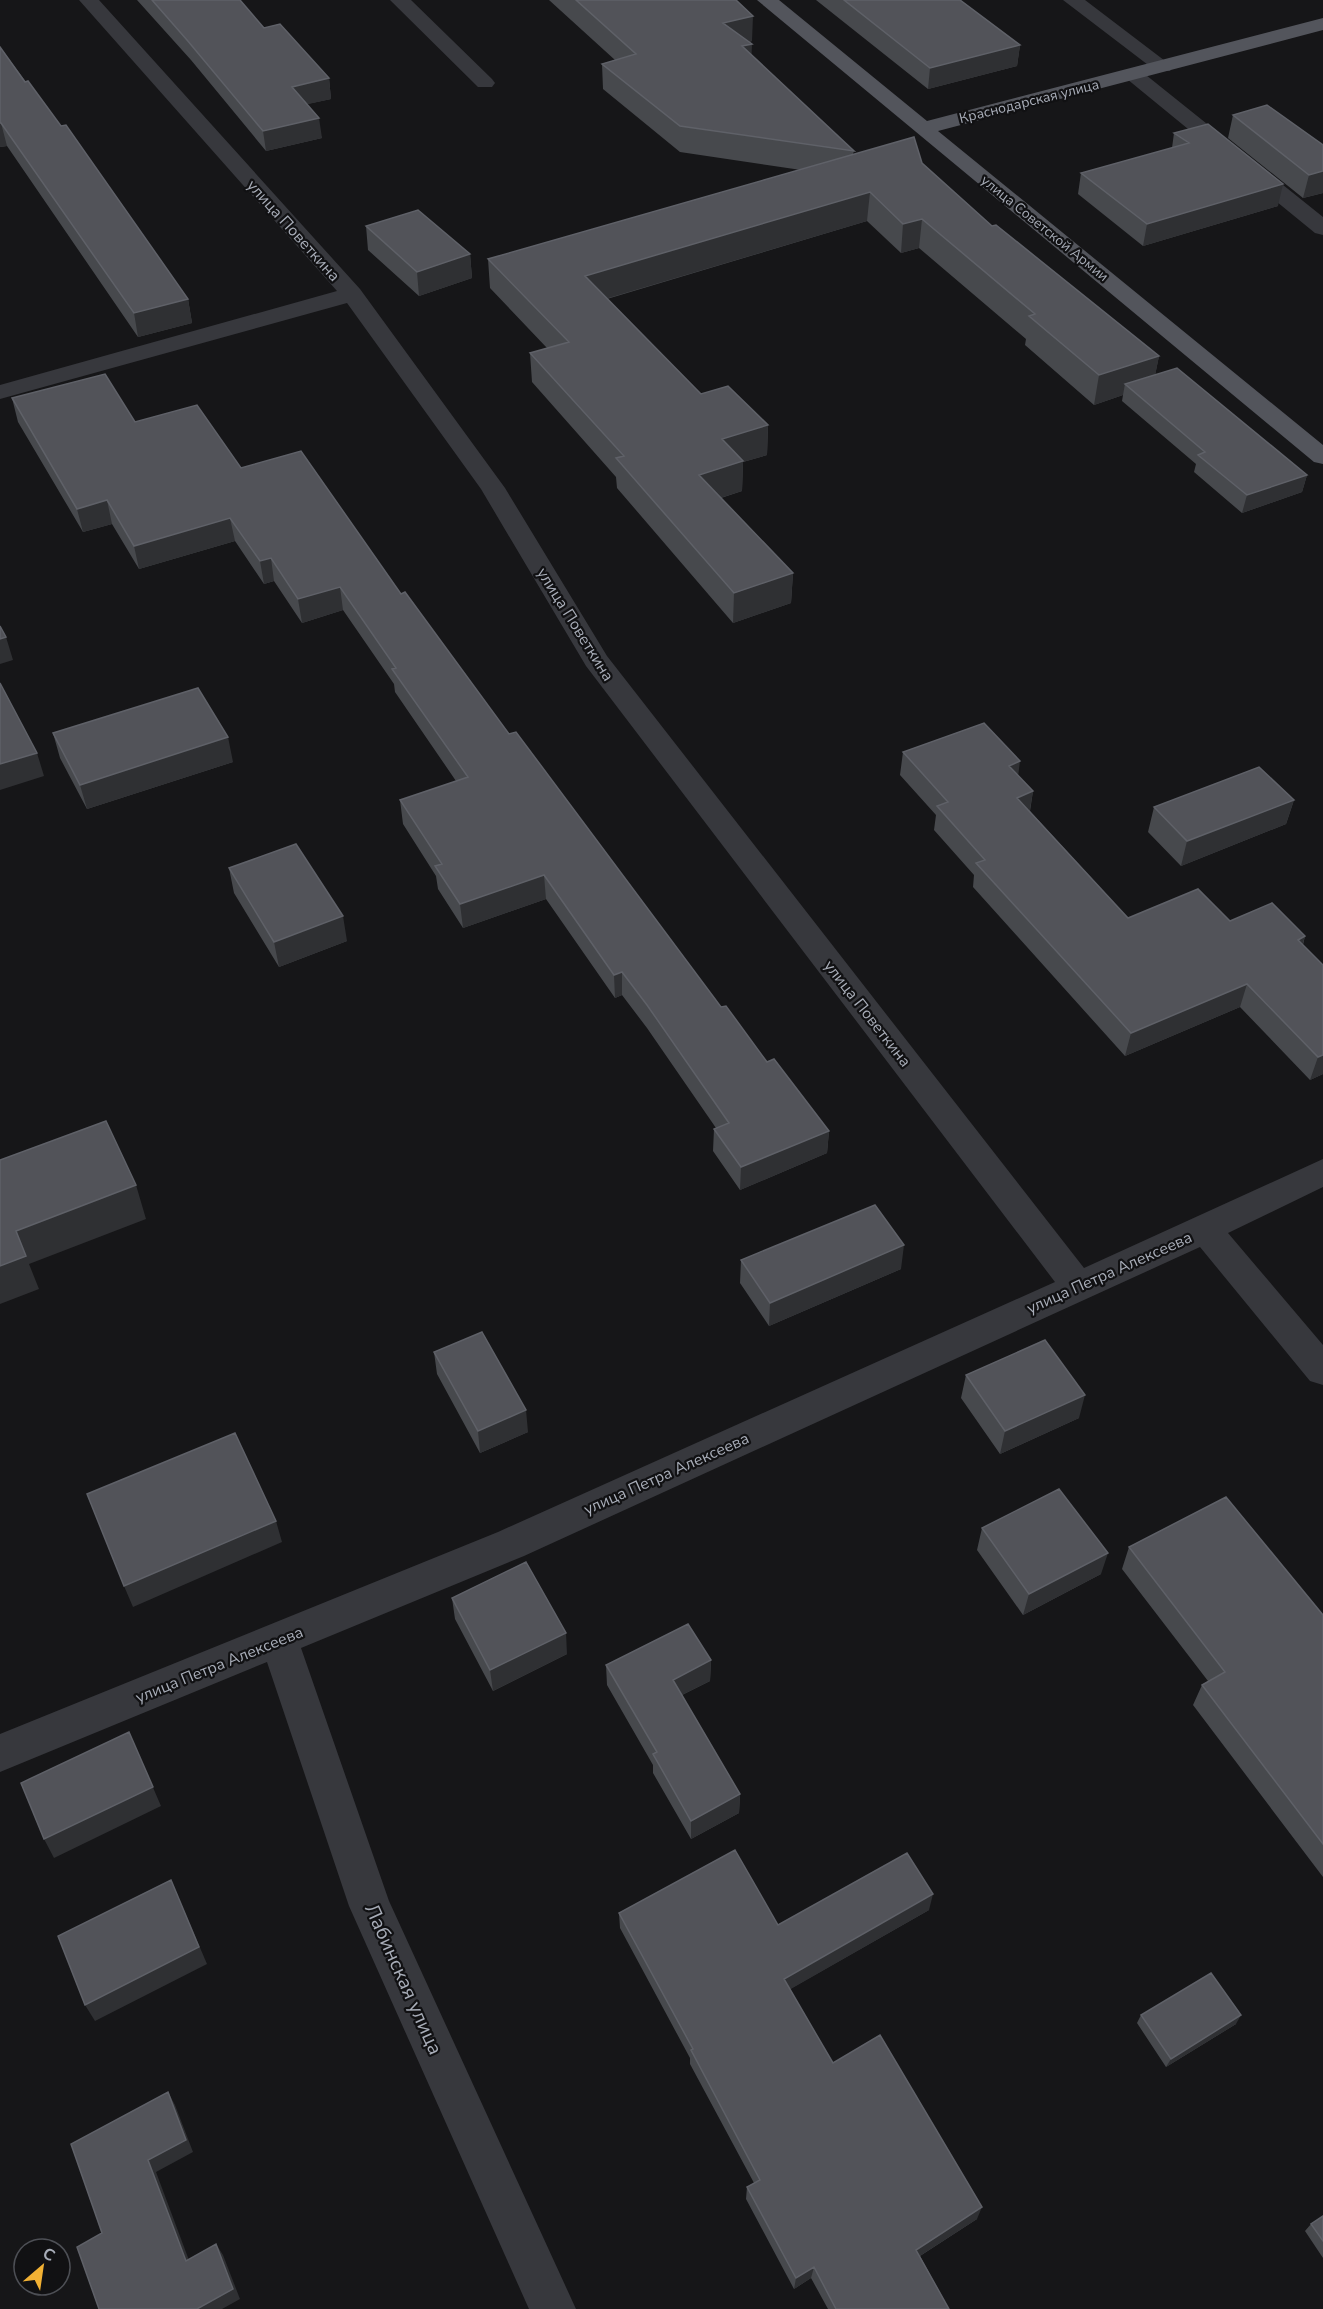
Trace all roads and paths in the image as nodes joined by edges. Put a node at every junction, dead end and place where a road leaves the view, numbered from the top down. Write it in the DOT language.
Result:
graph roads {
  1 [pos="89,0"];
  2 [pos="400,0"];
  3 [pos="767,0"];
  4 [pos="1073,0"];
  5 [pos="1323,24"];
  6 [pos="1162,67"];
  7 [pos="1134,75"];
  8 [pos="485,83"];
  9 [pos="924,128"];
  10 [pos="1323,228"];
  11 [pos="352,294"];
  12 [pos="0,392"];
  13 [pos="1319,449"];
  14 [pos="1323,1172"];
  15 [pos="1205,1229"];
  16 [pos="1078,1286"];
  17 [pos="1323,1370"];
  18 [pos="279,1639"];
  19 [pos="0,1753"];
  20 [pos="553,2309"];
  1 -- 11 [label="street, улица Поветкина"];
  2 -- 8 [label="street"];
  3 -- 9 [label="main road, улица Советской Армии"];
  4 -- 6 [label="street"];
  5 -- 6 [label="main road, Краснодарская улица"];
  6 -- 7 [label="main road, Краснодарская улица"];
  7 -- 9 [label="main road, Краснодарская улица"];
  7 -- 10 [label="street"];
  9 -- 13 [label="main road, улица Советской Армии"];
  11 -- 12 [label="street"];
  11 -- 16 [label="street, улица Поветкина"];
  14 -- 15 [label="street, улица Петра Алексеева"];
  15 -- 16 [label="street, улица Петра Алексеева"];
  15 -- 17 [label="street"];
  16 -- 18 [label="street, улица Петра Алексеева"];
  18 -- 19 [label="street, улица Петра Алексеева"];
  18 -- 20 [label="street, Лабинская улица"];
}
